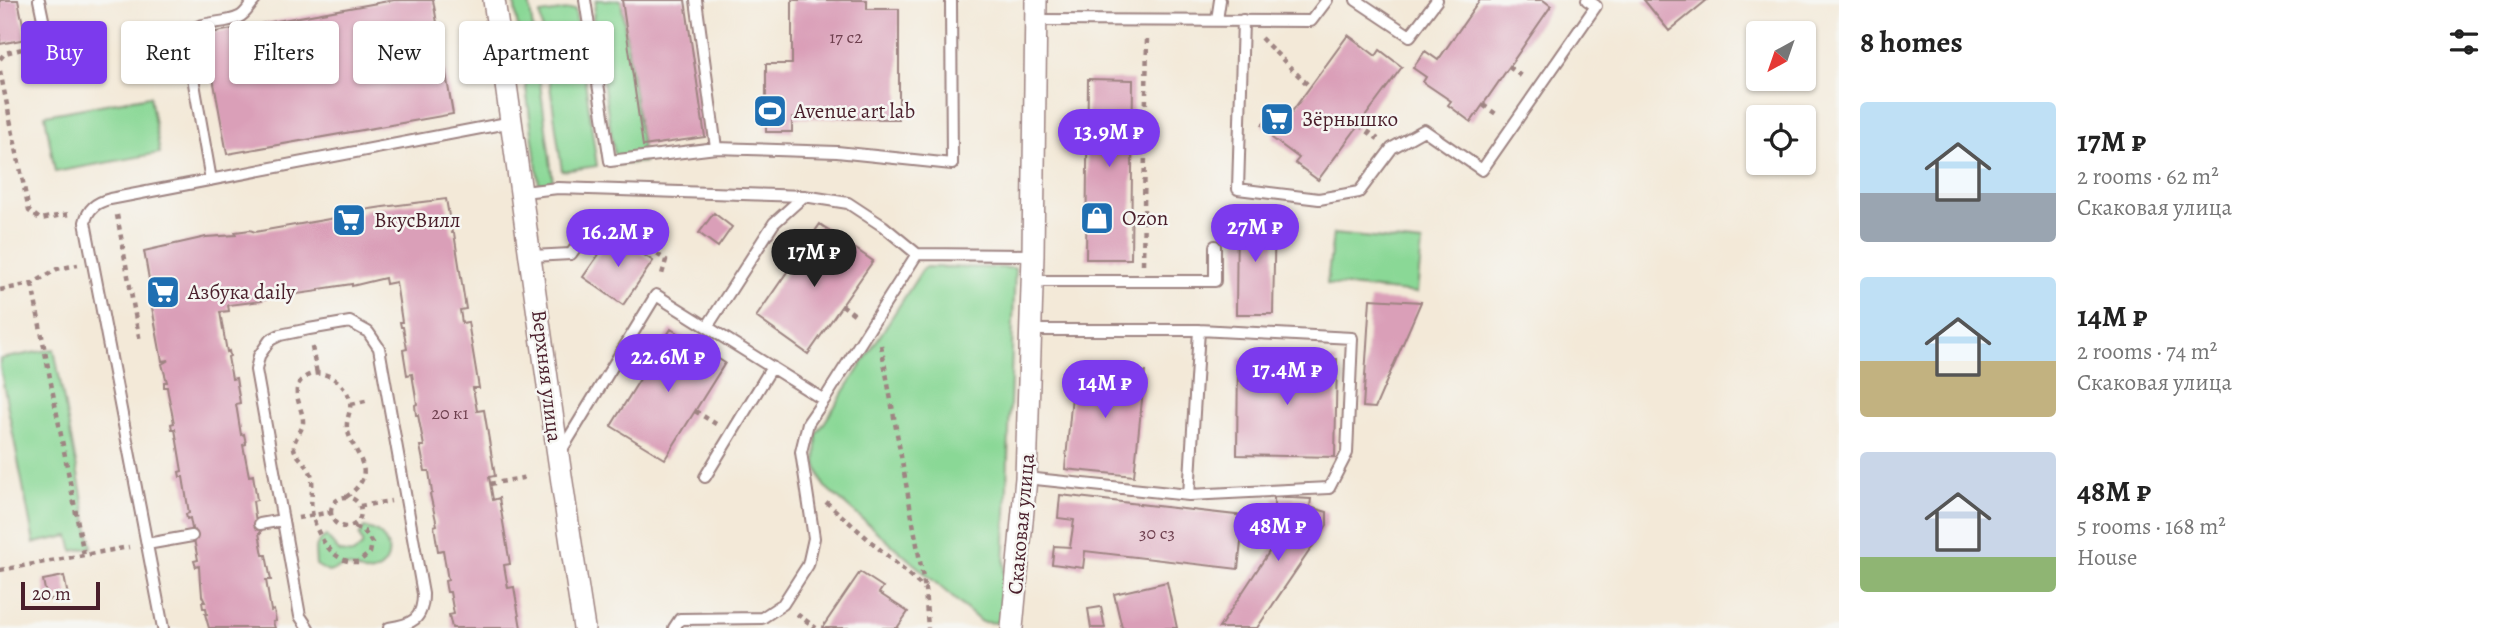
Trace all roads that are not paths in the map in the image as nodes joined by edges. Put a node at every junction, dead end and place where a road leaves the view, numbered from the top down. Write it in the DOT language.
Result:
graph roads {
  1 [pos="40,0"];
  2 [pos="255,0"];
  3 [pos="494,0"];
  4 [pos="585,0"];
  5 [pos="696,0"];
  6 [pos="951,0"];
  7 [pos="1220,0"];
  8 [pos="1327,0"];
  9 [pos="1356,0"];
  10 [pos="1437,0"];
  11 [pos="1587,0"];
  12 [pos="1036,10"];
  13 [pos="1217,20"];
  14 [pos="1243,20"];
  15 [pos="44,21"];
  16 [pos="512,122"];
  17 [pos="716,148"];
  18 [pos="211,180"];
  19 [pos="523,192"];
  20 [pos="804,196"];
  21 [pos="590,227"];
  22 [pos="1215,246"];
  23 [pos="916,254"];
  24 [pos="531,256"];
  25 [pos="1033,256"];
  26 [pos="1032,281"];
  27 [pos="707,327"];
  28 [pos="1031,330"];
  29 [pos="1199,330"];
  30 [pos="772,368"];
  31 [pos="824,400"];
  32 [pos="557,456"];
  33 [pos="705,477"];
  34 [pos="1026,478"];
  35 [pos="1189,495"];
  36 [pos="283,520"];
  37 [pos="260,524"];
  38 [pos="192,536"];
  39 [pos="147,544"];
  40 [pos="163,628"];
  41 [pos="308,628"];
  42 [pos="389,628"];
  43 [pos="584,628"];
  44 [pos="674,628"];
  45 [pos="1012,628"];
  1 -- 15 [label="lane"];
  2 -- 18 [label="lane"];
  3 -- 16 [label="street, Верхняя улица"];
  4 -- 17 [label="lane"];
  5 -- 17 [label="lane"];
  6 -- 17 [label="lane"];
  7 -- 13 [label="lane"];
  8 -- 14 [label="lane"];
  9 -- 10 [label="lane"];
  11 -- 14 [label="lane"];
  12 -- 13 [label="lane"];
  12 -- 25 [label="street, Скаковая улица"];
  13 -- 14 [label="lane"];
  16 -- 18 [label="lane"];
  16 -- 19 [label="street, Верхняя улица"];
  18 -- 39 [label="lane"];
  19 -- 20 [label="lane"];
  19 -- 24 [label="street, Верхняя улица"];
  20 -- 23 [label="lane"];
  20 -- 27 [label="lane"];
  21 -- 24 [label="lane"];
  22 -- 26 [label="lane"];
  23 -- 25 [label="lane"];
  23 -- 31 [label="lane"];
  24 -- 32 [label="street, Верхняя улица"];
  25 -- 26 [label="street, Скаковая улица"];
  26 -- 28 [label="street, Скаковая улица"];
  27 -- 30 [label="lane"];
  27 -- 32 [label="lane"];
  28 -- 29 [label="lane"];
  28 -- 34 [label="street, Скаковая улица"];
  29 -- 35 [label="lane"];
  29 -- 35 [label="lane"];
  30 -- 31 [label="lane"];
  30 -- 33 [label="lane"];
  31 -- 44 [label="lane"];
  32 -- 43 [label="street, Верхняя улица"];
  34 -- 35 [label="lane"];
  34 -- 45 [label="street, Скаковая улица"];
  36 -- 37 [label="lane"];
  36 -- 41 [label="lane"];
  36 -- 42 [label="lane"];
  38 -- 39 [label="lane"];
  39 -- 40 [label="lane"];
}
